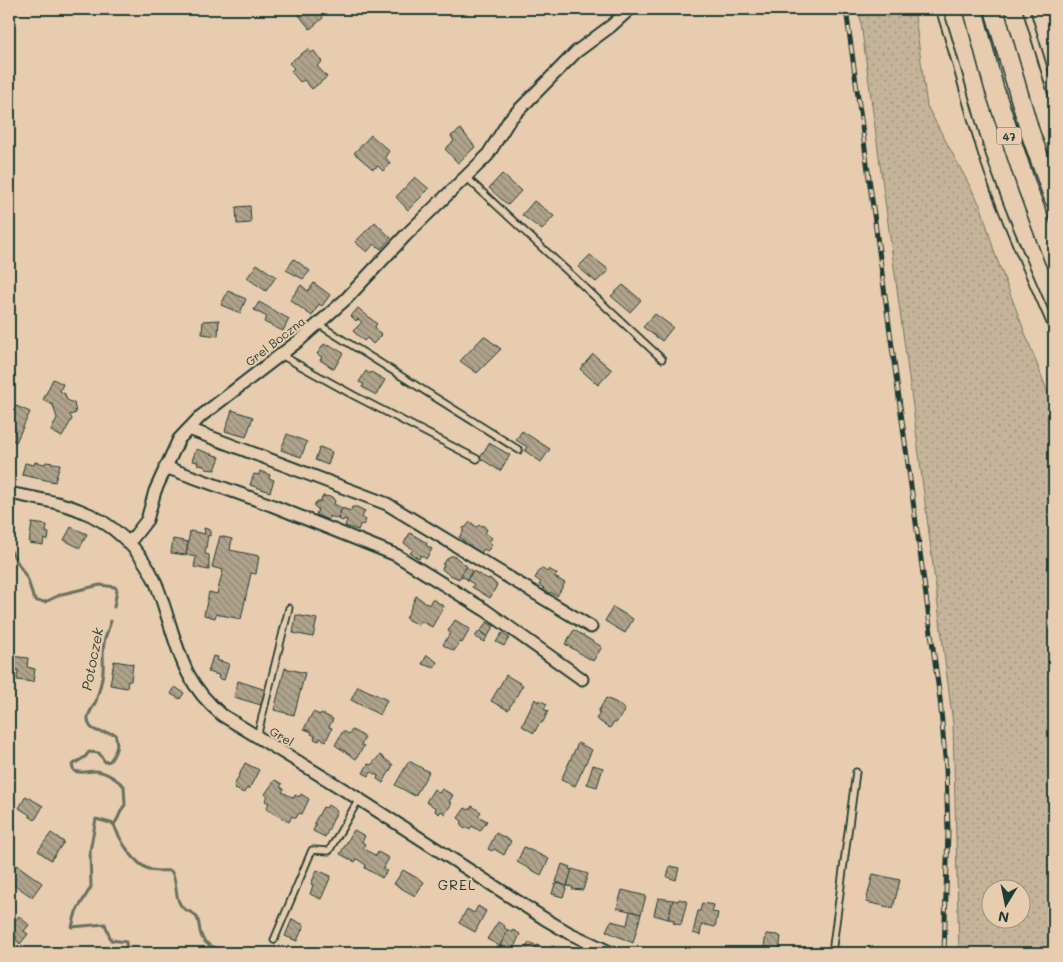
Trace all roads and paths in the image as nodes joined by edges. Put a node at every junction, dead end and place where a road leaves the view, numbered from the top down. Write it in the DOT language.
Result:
graph roads {
  1 [pos="630,9"];
  2 [pos="939,9"];
  3 [pos="973,9"];
  4 [pos="994,9"];
  5 [pos="1026,9"];
  6 [pos="1054,102"];
  7 [pos="466,176"];
  8 [pos="1054,199"];
  9 [pos="1054,260"];
  10 [pos="318,324"];
  11 [pos="1054,332"];
  12 [pos="280,355"];
  13 [pos="662,359"];
  14 [pos="189,429"];
  15 [pos="519,450"];
  16 [pos="477,458"];
  17 [pos="165,467"];
  18 [pos="9,493"];
  19 [pos="129,543"];
  20 [pos="289,608"];
  21 [pos="591,627"];
  22 [pos="582,679"];
  23 [pos="257,737"];
  24 [pos="856,772"];
  25 [pos="360,799"];
  26 [pos="274,940"];
  27 [pos="612,953"];
  28 [pos="832,953"];
  1 -- 7 [label="street, Grel Boczna"];
  2 -- 11 [label="lane"];
  3 -- 9 [label="main road, 47"];
  4 -- 8 [label="main road, 47"];
  5 -- 6 [label="lane"];
  7 -- 10 [label="street, Grel Boczna"];
  7 -- 13 [label="lane"];
  10 -- 12 [label="street, Grel Boczna"];
  10 -- 15 [label="lane"];
  12 -- 14 [label="street, Grel Boczna"];
  12 -- 16 [label="lane"];
  14 -- 17 [label="street, Grel Boczna"];
  14 -- 21 [label="street"];
  17 -- 19 [label="street, Grel Boczna"];
  17 -- 22 [label="street"];
  18 -- 19 [label="street, Grel"];
  19 -- 23 [label="street, Grel"];
  20 -- 23 [label="lane"];
  23 -- 25 [label="street, Grel"];
  24 -- 28 [label="lane"];
  25 -- 26 [label="lane"];
  25 -- 27 [label="street, Grel"];
}
